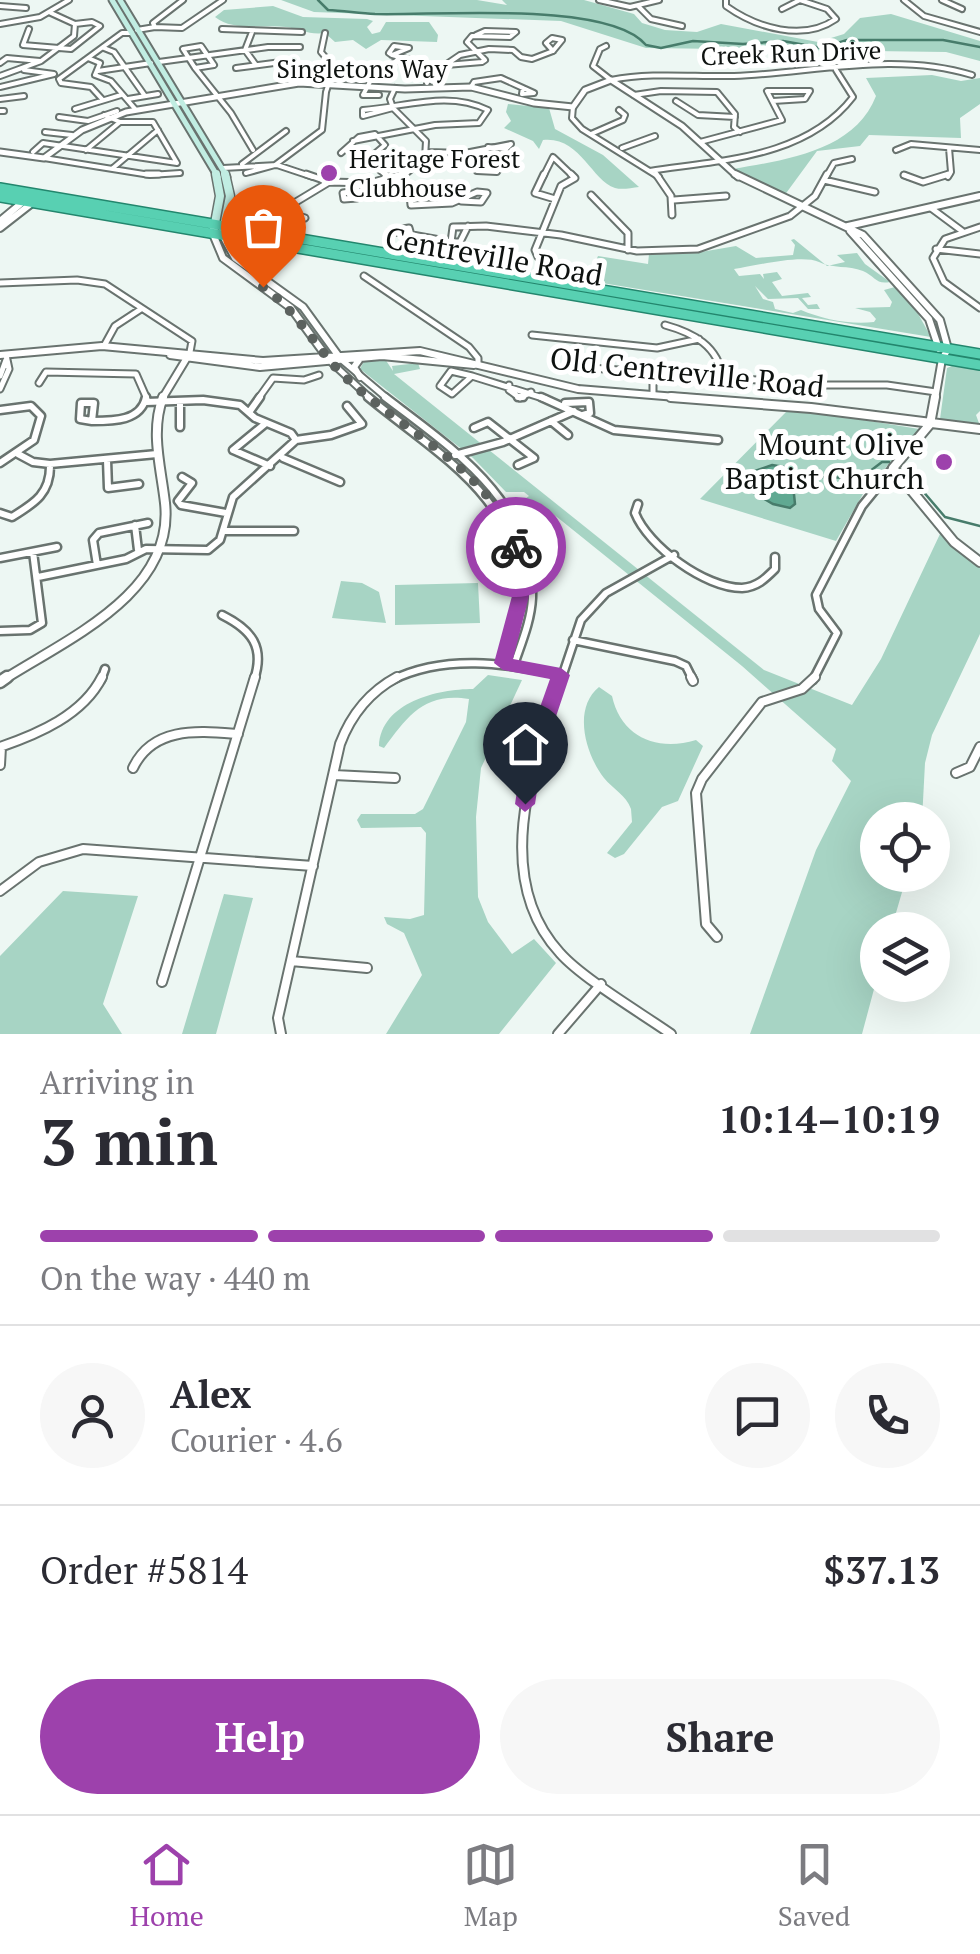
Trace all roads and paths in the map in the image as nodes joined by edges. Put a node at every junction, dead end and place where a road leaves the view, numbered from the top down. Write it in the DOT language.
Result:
graph roads {
  1 [pos="69,0"];
  2 [pos="112,0"];
  3 [pos="120,0"];
  4 [pos="183,0"];
  5 [pos="223,0"];
  6 [pos="599,0"];
  7 [pos="659,0"];
  8 [pos="726,0"];
  9 [pos="800,0"];
  10 [pos="904,0"];
  11 [pos="942,0"];
  12 [pos="0,6"];
  13 [pos="638,6"];
  14 [pos="26,8"];
  15 [pos="782,9"];
  16 [pos="962,9"];
  17 [pos="51,13"];
  18 [pos="0,24"];
  19 [pos="75,24"];
  20 [pos="682,26"];
  21 [pos="155,27"];
  22 [pos="29,29"];
  23 [pos="222,29"];
  24 [pos="134,31"];
  25 [pos="252,32"];
  26 [pos="302,32"];
  27 [pos="980,32"];
  28 [pos="325,33"];
  29 [pos="476,35"];
  30 [pos="300,46"];
  31 [pos="606,46"];
  32 [pos="103,48"];
  33 [pos="57,50"];
  34 [pos="246,50"];
  35 [pos="476,52"];
  36 [pos="554,52"];
  37 [pos="392,55"];
  38 [pos="208,56"];
  39 [pos="188,57"];
  40 [pos="88,58"];
  41 [pos="399,59"];
  42 [pos="41,61"];
  43 [pos="289,61"];
  44 [pos="159,62"];
  45 [pos="0,63"];
  46 [pos="151,63"];
  47 [pos="256,65"];
  48 [pos="430,65"];
  49 [pos="440,66"];
  50 [pos="124,67"];
  51 [pos="194,68"];
  52 [pos="236,68"];
  53 [pos="22,69"];
  54 [pos="836,70"];
  55 [pos="98,72"];
  56 [pos="1,75"];
  57 [pos="972,75"];
  58 [pos="611,80"];
  59 [pos="327,83"];
  60 [pos="428,83"];
  61 [pos="365,86"];
  62 [pos="440,86"];
  63 [pos="0,87"];
  64 [pos="471,87"];
  65 [pos="395,88"];
  66 [pos="523,88"];
  67 [pos="158,94"];
  68 [pos="379,94"];
  69 [pos="121,95"];
  70 [pos="634,95"];
  71 [pos="24,96"];
  72 [pos="145,96"];
  73 [pos="217,96"];
  74 [pos="0,99"];
  75 [pos="102,99"];
  76 [pos="127,100"];
  77 [pos="676,101"];
  78 [pos="178,102"];
  79 [pos="773,102"];
  80 [pos="393,108"];
  81 [pos="573,108"];
  82 [pos="74,109"];
  83 [pos="136,110"];
  84 [pos="620,110"];
  85 [pos="117,111"];
  86 [pos="106,116"];
  87 [pos="59,117"];
  88 [pos="735,117"];
  89 [pos="120,122"];
  90 [pos="416,129"];
  91 [pos="158,130"];
  92 [pos="286,131"];
  93 [pos="45,132"];
  94 [pos="741,133"];
  95 [pos="72,135"];
  96 [pos="590,135"];
  97 [pos="655,136"];
  98 [pos="380,138"];
  99 [pos="700,142"];
  100 [pos="59,146"];
  101 [pos="488,147"];
  102 [pos="621,148"];
  103 [pos="949,148"];
  104 [pos="480,149"];
  105 [pos="86,150"];
  106 [pos="252,150"];
  107 [pos="896,150"];
  108 [pos="980,150"];
  109 [pos="0,152"];
  110 [pos="32,152"];
  111 [pos="427,152"];
  112 [pos="341,153"];
  113 [pos="442,153"];
  114 [pos="126,156"];
  115 [pos="44,158"];
  116 [pos="492,158"];
  117 [pos="852,159"];
  118 [pos="716,160"];
  119 [pos="440,161"];
  120 [pos="241,165"];
  121 [pos="275,165"];
  122 [pos="222,168"];
  123 [pos="112,169"];
  124 [pos="650,171"];
  125 [pos="246,172"];
  126 [pos="180,173"];
  127 [pos="904,175"];
  128 [pos="390,179"];
  129 [pos="824,180"];
  130 [pos="329,182"];
  131 [pos="400,186"];
  132 [pos="0,188"];
  133 [pos="875,192"];
  134 [pos="410,195"];
  135 [pos="591,195"];
  136 [pos="726,196"];
  137 [pos="980,196"];
  138 [pos="0,197"];
  139 [pos="555,199"];
  140 [pos="31,200"];
  141 [pos="674,200"];
  142 [pos="461,201"];
  143 [pos="263,205"];
  144 [pos="804,207"];
  145 [pos="931,208"];
  146 [pos="281,211"];
  147 [pos="672,216"];
  148 [pos="305,218"];
  149 [pos="0,225"];
  150 [pos="468,226"];
  151 [pos="848,226"];
  152 [pos="980,227"];
  153 [pos="218,230"];
  154 [pos="963,231"];
  155 [pos="543,233"];
  156 [pos="412,235"];
  157 [pos="451,242"];
  158 [pos="936,248"];
  159 [pos="628,250"];
  160 [pos="980,254"];
  161 [pos="538,257"];
  162 [pos="364,276"];
  163 [pos="0,283"];
  164 [pos="980,308"];
  165 [pos="142,309"];
  166 [pos="665,325"];
  167 [pos="532,335"];
  168 [pos="313,338"];
  169 [pos="699,338"];
  170 [pos="104,346"];
  171 [pos="469,348"];
  172 [pos="942,352"];
  173 [pos="980,354"];
  174 [pos="188,355"];
  175 [pos="458,357"];
  176 [pos="3,358"];
  177 [pos="368,358"];
  178 [pos="334,359"];
  179 [pos="304,360"];
  180 [pos="478,365"];
  181 [pos="980,365"];
  182 [pos="591,368"];
  183 [pos="319,375"];
  184 [pos="654,375"];
  185 [pos="0,376"];
  186 [pos="472,376"];
  187 [pos="360,377"];
  188 [pos="723,378"];
  189 [pos="39,383"];
  190 [pos="0,389"];
  191 [pos="936,392"];
  192 [pos="653,395"];
  193 [pos="146,402"];
  194 [pos="162,402"];
  195 [pos="180,402"];
  196 [pos="564,404"];
  197 [pos="347,406"];
  198 [pos="0,410"];
  199 [pos="250,411"];
  200 [pos="575,411"];
  201 [pos="582,416"];
  202 [pos="92,422"];
  203 [pos="551,422"];
  204 [pos="266,423"];
  205 [pos="930,424"];
  206 [pos="180,427"];
  207 [pos="474,428"];
  208 [pos="980,429"];
  209 [pos="568,435"];
  210 [pos="511,439"];
  211 [pos="296,440"];
  212 [pos="718,440"];
  213 [pos="18,454"];
  214 [pos="158,454"];
  215 [pos="456,454"];
  216 [pos="282,458"];
  217 [pos="448,459"];
  218 [pos="107,460"];
  219 [pos="0,463"];
  220 [pos="50,464"];
  221 [pos="518,465"];
  222 [pos="270,466"];
  223 [pos="893,468"];
  224 [pos="182,477"];
  225 [pos="340,482"];
  226 [pos="138,484"];
  227 [pos="638,504"];
  228 [pos="226,513"];
  229 [pos="0,514"];
  230 [pos="148,523"];
  231 [pos="135,525"];
  232 [pos="294,531"];
  233 [pos="224,532"];
  234 [pos="57,547"];
  235 [pos="138,550"];
  236 [pos="33,552"];
  237 [pos="160,552"];
  238 [pos="674,555"];
  239 [pos="775,557"];
  240 [pos="0,558"];
  241 [pos="980,562"];
  242 [pos="97,565"];
  243 [pos="38,578"];
  244 [pos="222,615"];
  245 [pos="0,631"];
  246 [pos="574,640"];
  247 [pos="503,663"];
  248 [pos="514,665"];
  249 [pos="105,669"];
  250 [pos="561,675"];
  251 [pos="694,681"];
  252 [pos="0,682"];
  253 [pos="238,734"];
  254 [pos="0,747"];
  255 [pos="980,748"];
  256 [pos="0,765"];
  257 [pos="132,768"];
  258 [pos="956,773"];
  259 [pos="334,774"];
  260 [pos="395,778"];
  261 [pos="200,856"];
  262 [pos="312,866"];
  263 [pos="0,892"];
  264 [pos="716,937"];
  265 [pos="291,962"];
  266 [pos="367,968"];
  267 [pos="162,982"];
  268 [pos="601,984"];
  269 [pos="280,1034"];
  270 [pos="558,1034"];
  271 [pos="671,1034"];
  1 -- 17 [label="street"];
  2 -- 24 [label="main road"];
  3 -- 24 [label="main road"];
  4 -- 21 [label="street"];
  5 -- 21 [label="street"];
  6 -- 13 [label="street"];
  7 -- 13 [label="street"];
  8 -- 9 [label="street"];
  9 -- 15 [label="street"];
  10 -- 27 [label="street"];
  11 -- 16 [label="street"];
  12 -- 14 [label="street"];
  13 -- 20 [label="street"];
  17 -- 18 [label="street"];
  17 -- 19 [label="street"];
  19 -- 33 [label="street"];
  19 -- 33 [label="street"];
  21 -- 24 [label="street"];
  22 -- 33 [label="street"];
  23 -- 25 [label="street"];
  24 -- 32 [label="street"];
  24 -- 44 [label="main road"];
  24 -- 46 [label="main road"];
  25 -- 26 [label="street"];
  25 -- 34 [label="street"];
  28 -- 59 [label="street"];
  29 -- 29 [label="street"];
  29 -- 35 [label="street"];
  30 -- 34 [label="street"];
  31 -- 58 [label="street"];
  32 -- 40 [label="street"];
  32 -- 50 [label="street"];
  33 -- 42 [label="street"];
  34 -- 38 [label="street"];
  34 -- 47 [label="street"];
  35 -- 36 [label="street"];
  35 -- 49 [label="street"];
  35 -- 49 [label="street"];
  37 -- 41 [label="street"];
  38 -- 39 [label="street"];
  38 -- 39 [label="street"];
  38 -- 51 [label="street"];
  39 -- 44 [label="street"];
  39 -- 51 [label="street"];
  40 -- 55 [label="street"];
  40 -- 75 [label="street"];
  41 -- 48 [label="street"];
  41 -- 61 [label="street"];
  42 -- 45 [label="street"];
  42 -- 53 [label="street"];
  43 -- 47 [label="street"];
  44 -- 78 [label="main road"];
  46 -- 50 [label="street"];
  46 -- 78 [label="main road"];
  47 -- 52 [label="street"];
  48 -- 49 [label="street"];
  48 -- 60 [label="street"];
  49 -- 62 [label="street"];
  50 -- 55 [label="street"];
  50 -- 72 [label="street"];
  51 -- 73 [label="street"];
  53 -- 56 [label="street"];
  53 -- 63 [label="street"];
  54 -- 57 [label="street, Creek Run Drive"];
  54 -- 58 [label="street, Creek Run Drive"];
  54 -- 118 [label="street"];
  55 -- 69 [label="street"];
  58 -- 70 [label="street"];
  58 -- 81 [label="street"];
  59 -- 61 [label="street, Singletons Way"];
  59 -- 73 [label="street, Singletons Way"];
  59 -- 121 [label="street"];
  61 -- 65 [label="street, Singletons Way"];
  61 -- 68 [label="street"];
  62 -- 64 [label="street, Singletons Way"];
  62 -- 65 [label="street, Singletons Way"];
  64 -- 66 [label="street"];
  64 -- 81 [label="street, Singletons Way"];
  65 -- 80 [label="street"];
  67 -- 72 [label="street"];
  69 -- 75 [label="street"];
  69 -- 76 [label="street"];
  70 -- 88 [label="street"];
  70 -- 99 [label="street"];
  71 -- 74 [label="street"];
  72 -- 76 [label="street"];
  73 -- 78 [label="street, Singletons Way"];
  73 -- 106 [label="street"];
  75 -- 82 [label="street"];
  76 -- 83 [label="street"];
  77 -- 88 [label="street"];
  78 -- 83 [label="street, Singletons Way"];
  78 -- 122 [label="main road"];
  78 -- 153 [label="main road"];
  79 -- 79 [label="street"];
  79 -- 94 [label="street"];
  80 -- 80 [label="street"];
  80 -- 90 [label="street"];
  80 -- 90 [label="street"];
  81 -- 96 [label="street"];
  83 -- 86 [label="street, Singletons Way"];
  84 -- 96 [label="street"];
  85 -- 86 [label="street"];
  86 -- 87 [label="street"];
  86 -- 89 [label="street"];
  86 -- 95 [label="street, Singletons Way"];
  88 -- 94 [label="street"];
  89 -- 91 [label="street"];
  89 -- 105 [label="street"];
  90 -- 98 [label="street"];
  90 -- 111 [label="street"];
  91 -- 114 [label="street"];
  91 -- 114 [label="street"];
  92 -- 120 [label="street"];
  93 -- 95 [label="street"];
  94 -- 99 [label="street"];
  95 -- 100 [label="street, Singletons Way"];
  96 -- 102 [label="street"];
  97 -- 102 [label="street"];
  98 -- 112 [label="street"];
  98 -- 128 [label="street"];
  99 -- 118 [label="street"];
  100 -- 105 [label="street"];
  100 -- 110 [label="street"];
  100 -- 115 [label="street, Singletons Way"];
  101 -- 104 [label="street"];
  102 -- 124 [label="street"];
  103 -- 107 [label="street"];
  103 -- 108 [label="street"];
  103 -- 127 [label="street"];
  104 -- 113 [label="street"];
  104 -- 116 [label="street"];
  105 -- 114 [label="street"];
  109 -- 115 [label="street"];
  111 -- 113 [label="street"];
  111 -- 128 [label="street"];
  113 -- 119 [label="street"];
  114 -- 123 [label="street"];
  115 -- 123 [label="street"];
  117 -- 129 [label="street"];
  118 -- 124 [label="street"];
  118 -- 144 [label="street"];
  120 -- 121 [label="street"];
  120 -- 122 [label="street"];
  121 -- 125 [label="street"];
  121 -- 130 [label="street"];
  122 -- 153 [label="main road"];
  123 -- 126 [label="street"];
  124 -- 141 [label="street"];
  128 -- 130 [label="street"];
  128 -- 131 [label="street"];
  129 -- 133 [label="street"];
  129 -- 144 [label="street"];
  130 -- 146 [label="street"];
  131 -- 134 [label="street"];
  131 -- 134 [label="street"];
  132 -- 140 [label="highway, Centreville Road"];
  134 -- 142 [label="street"];
  135 -- 159 [label="street"];
  136 -- 141 [label="street"];
  137 -- 145 [label="street"];
  138 -- 140 [label="highway, Centreville Road"];
  139 -- 139 [label="street"];
  139 -- 155 [label="street"];
  140 -- 149 [label="street"];
  140 -- 153 [label="highway, Centreville Road"];
  141 -- 147 [label="street"];
  143 -- 146 [label="street"];
  144 -- 151 [label="street"];
  144 -- 159 [label="street"];
  145 -- 151 [label="street"];
  145 -- 154 [label="street"];
  146 -- 148 [label="street"];
  150 -- 155 [label="street"];
  150 -- 157 [label="street"];
  150 -- 157 [label="street"];
  151 -- 172 [label="street"];
  152 -- 154 [label="street"];
  153 -- 168 [label="street"];
  153 -- 172 [label="highway, Centreville Road"];
  153 -- 178 [label="street"];
  154 -- 158 [label="street"];
  155 -- 159 [label="street"];
  155 -- 161 [label="street"];
  156 -- 157 [label="street"];
  158 -- 160 [label="street"];
  158 -- 164 [label="street"];
  162 -- 171 [label="street"];
  163 -- 165 [label="street"];
  165 -- 170 [label="street"];
  165 -- 174 [label="street"];
  166 -- 169 [label="street"];
  167 -- 169 [label="street"];
  168 -- 178 [label="street"];
  168 -- 179 [label="street"];
  169 -- 188 [label="street"];
  170 -- 174 [label="street"];
  170 -- 176 [label="street"];
  171 -- 175 [label="street"];
  171 -- 180 [label="street"];
  172 -- 173 [label="highway, Centreville Road"];
  172 -- 181 [label="highway, Centreville Road"];
  172 -- 191 [label="street"];
  174 -- 176 [label="street"];
  174 -- 178 [label="street"];
  174 -- 179 [label="street"];
  174 -- 194 [label="street"];
  175 -- 178 [label="street"];
  175 -- 180 [label="street"];
  176 -- 185 [label="street"];
  176 -- 190 [label="street"];
  177 -- 178 [label="street"];
  177 -- 180 [label="street"];
  177 -- 187 [label="street"];
  178 -- 179 [label="street"];
  178 -- 187 [label="street"];
  178 -- 217 [label="street"];
  180 -- 192 [label="street, Old Centreville Road"];
  182 -- 184 [label="street"];
  183 -- 199 [label="street"];
  184 -- 188 [label="street"];
  184 -- 192 [label="street"];
  186 -- 186 [label="street"];
  186 -- 196 [label="street"];
  187 -- 215 [label="street"];
  188 -- 191 [label="street"];
  189 -- 193 [label="street"];
  191 -- 205 [label="street"];
  192 -- 205 [label="street, Old Centreville Road"];
  193 -- 194 [label="street"];
  193 -- 202 [label="street"];
  194 -- 195 [label="street"];
  194 -- 214 [label="street"];
  195 -- 199 [label="street"];
  195 -- 206 [label="street"];
  196 -- 200 [label="street"];
  196 -- 201 [label="street"];
  197 -- 211 [label="street"];
  198 -- 213 [label="street"];
  199 -- 204 [label="street"];
  200 -- 201 [label="street"];
  200 -- 203 [label="street"];
  201 -- 212 [label="street"];
  203 -- 209 [label="street"];
  203 -- 210 [label="street"];
  204 -- 211 [label="street"];
  204 -- 222 [label="street"];
  205 -- 208 [label="street, Old Centreville Road"];
  205 -- 223 [label="street"];
  207 -- 210 [label="street"];
  210 -- 215 [label="street"];
  210 -- 221 [label="street"];
  211 -- 216 [label="street"];
  213 -- 219 [label="street"];
  213 -- 220 [label="street"];
  214 -- 218 [label="street"];
  214 -- 237 [label="street"];
  215 -- 217 [label="street"];
  215 -- 248 [label="street"];
  216 -- 222 [label="street"];
  216 -- 225 [label="street"];
  217 -- 247 [label="street"];
  218 -- 220 [label="street"];
  218 -- 226 [label="street"];
  220 -- 229 [label="street"];
  222 -- 228 [label="street"];
  223 -- 241 [label="street"];
  223 -- 264 [label="street"];
  224 -- 228 [label="street"];
  227 -- 238 [label="street"];
  228 -- 233 [label="street"];
  230 -- 231 [label="street"];
  231 -- 235 [label="street"];
  231 -- 242 [label="street"];
  232 -- 233 [label="street"];
  233 -- 237 [label="street"];
  234 -- 236 [label="street"];
  235 -- 237 [label="street"];
  235 -- 242 [label="street"];
  236 -- 240 [label="street"];
  236 -- 243 [label="street"];
  237 -- 252 [label="street"];
  238 -- 239 [label="street"];
  238 -- 246 [label="street"];
  242 -- 243 [label="street"];
  243 -- 245 [label="street"];
  244 -- 253 [label="street"];
  246 -- 250 [label="street"];
  246 -- 251 [label="street"];
  247 -- 248 [label="street"];
  247 -- 259 [label="street"];
  248 -- 250 [label="street"];
  249 -- 254 [label="street"];
  250 -- 268 [label="street"];
  253 -- 257 [label="street"];
  253 -- 261 [label="street"];
  254 -- 256 [label="street"];
  255 -- 258 [label="street"];
  259 -- 260 [label="street"];
  259 -- 262 [label="street"];
  261 -- 262 [label="street"];
  261 -- 263 [label="street"];
  261 -- 267 [label="street"];
  262 -- 265 [label="street"];
  265 -- 266 [label="street"];
  265 -- 269 [label="street"];
  268 -- 270 [label="street"];
  268 -- 271 [label="street"];
}
